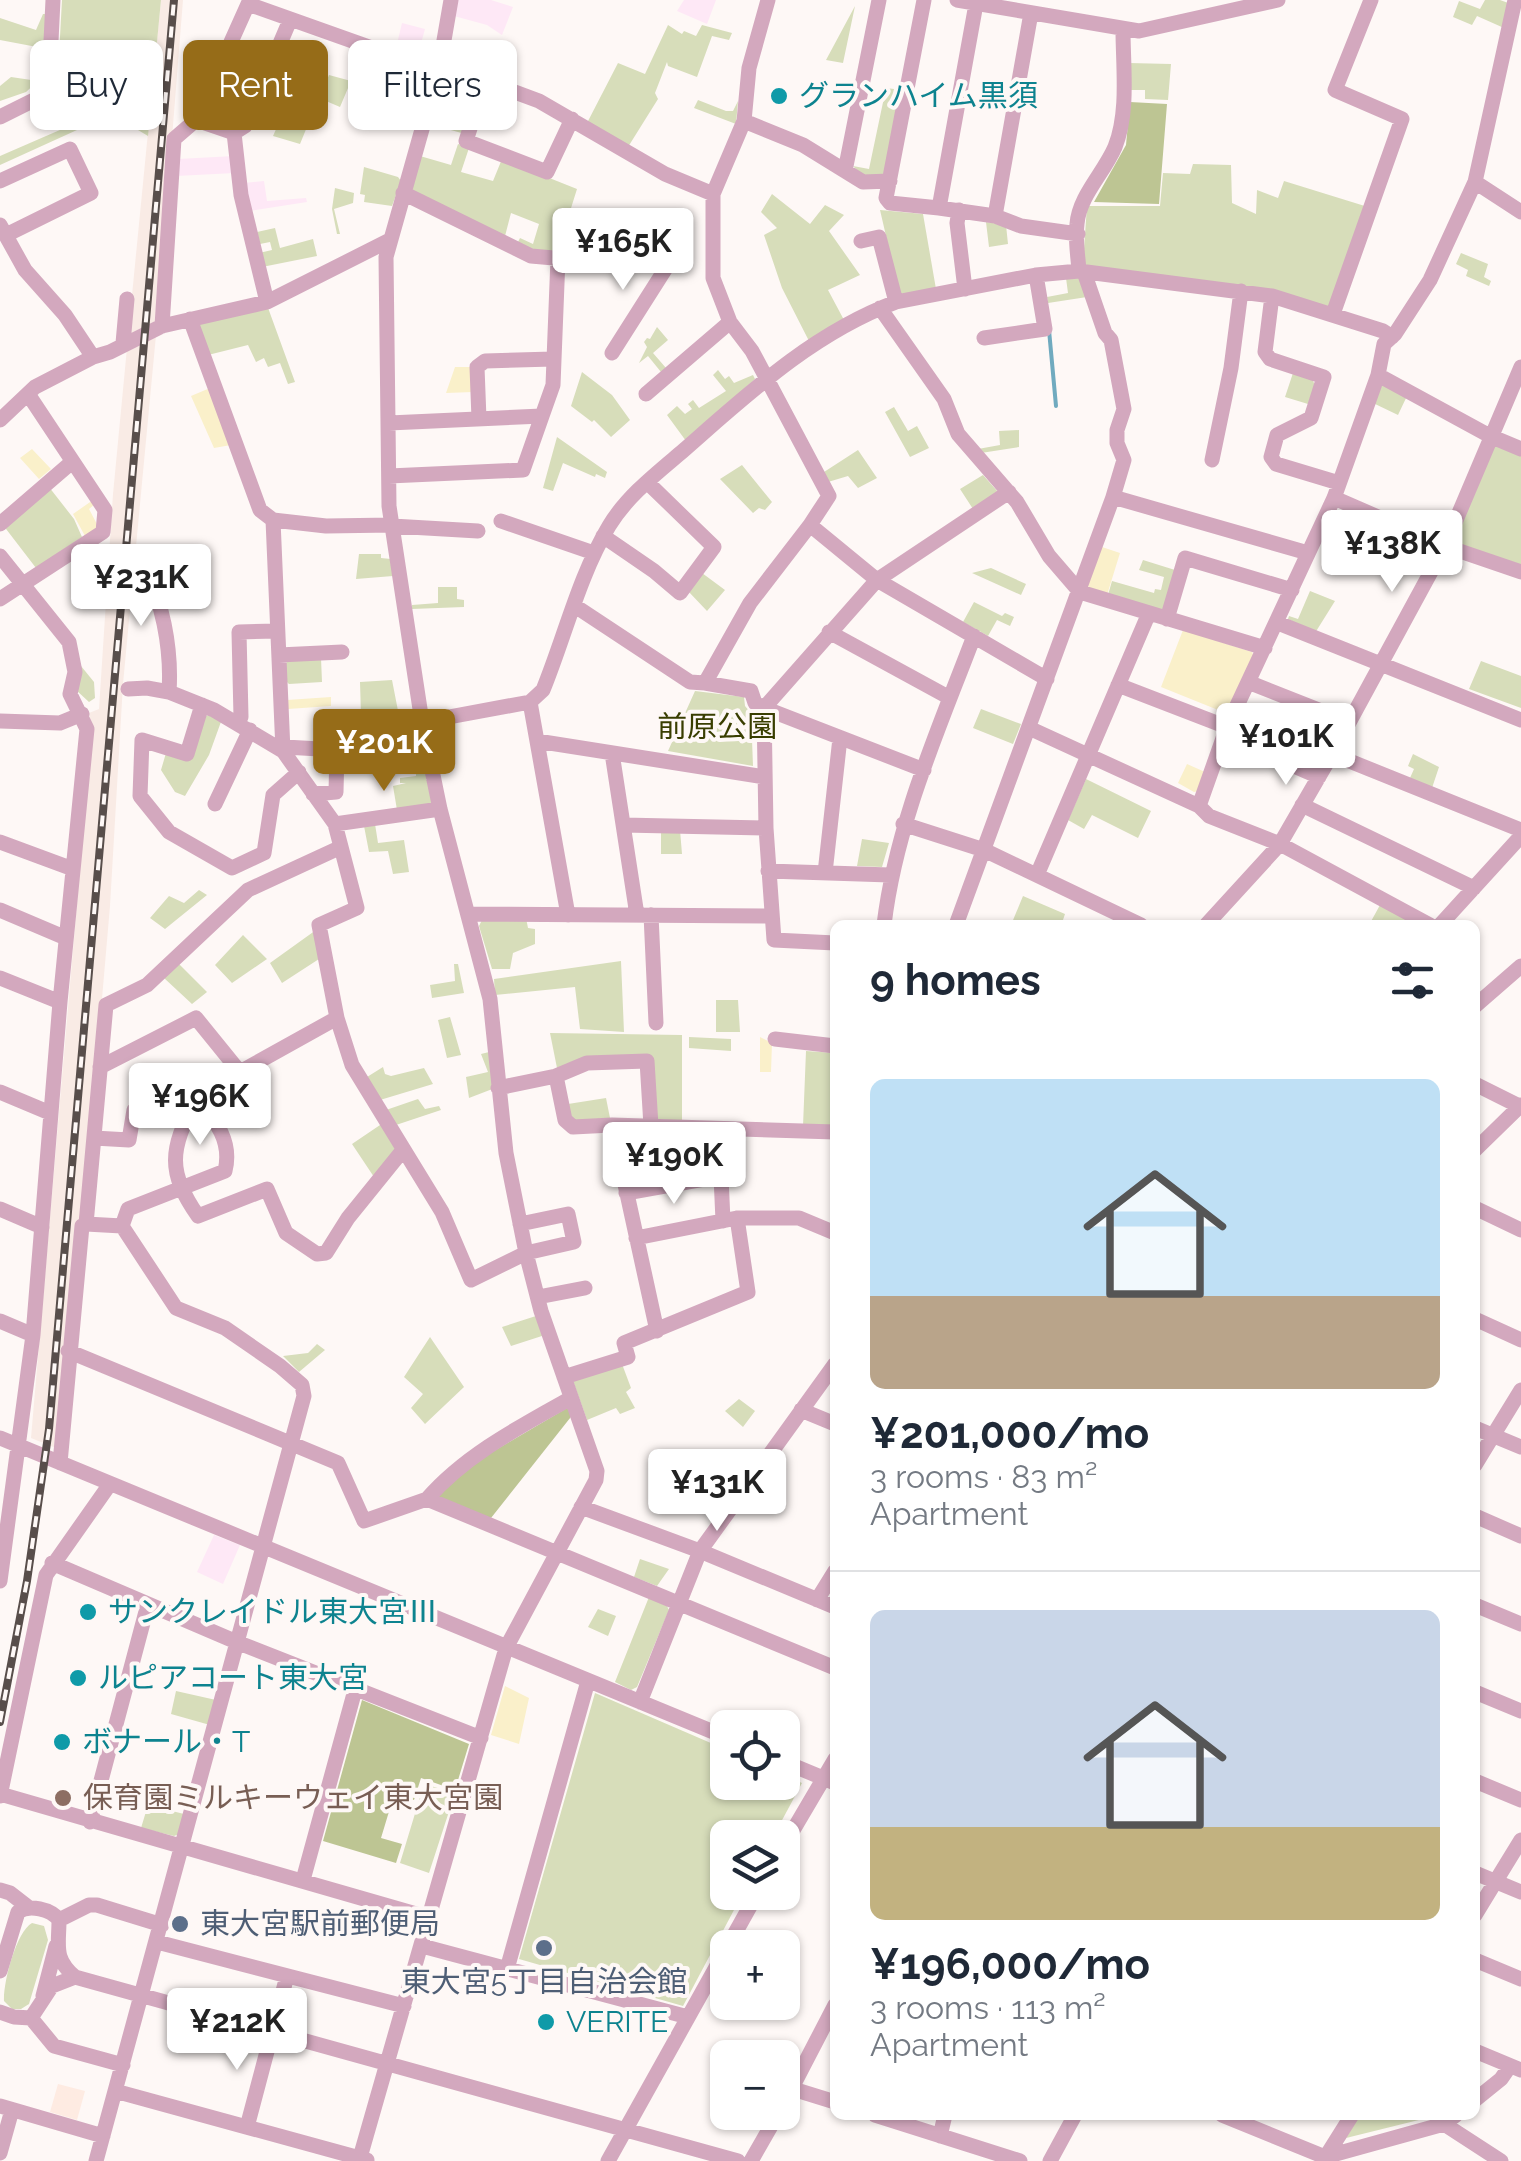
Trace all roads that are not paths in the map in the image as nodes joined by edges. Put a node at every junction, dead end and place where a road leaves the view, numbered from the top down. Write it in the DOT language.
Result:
graph roads {
  1 [pos="53,0"];
  2 [pos="451,0"];
  3 [pos="768,0"];
  4 [pos="878,0"];
  5 [pos="924,0"];
  6 [pos="957,0"];
  7 [pos="1064,0"];
  8 [pos="1278,0"];
  9 [pos="1371,0"];
  10 [pos="1515,0"];
  11 [pos="250,2"];
  12 [pos="976,4"];
  13 [pos="1031,12"];
  14 [pos="1057,17"];
  15 [pos="290,20"];
  16 [pos="1123,30"];
  17 [pos="233,40"];
  18 [pos="351,40"];
  19 [pos="444,40"];
  20 [pos="517,93"];
  21 [pos="0,117"];
  22 [pos="572,119"];
  23 [pos="744,120"];
  24 [pos="184,130"];
  25 [pos="225,130"];
  26 [pos="421,130"];
  27 [pos="469,130"];
  28 [pos="234,133"];
  29 [pos="845,171"];
  30 [pos="0,181"];
  31 [pos="890,182"];
  32 [pos="1475,182"];
  33 [pos="403,192"];
  34 [pos="712,194"];
  35 [pos="939,208"];
  36 [pos="959,210"];
  37 [pos="1521,212"];
  38 [pos="995,216"];
  39 [pos="3,230"];
  40 [pos="1078,234"];
  41 [pos="388,241"];
  42 [pos="637,241"];
  43 [pos="861,241"];
  44 [pos="558,258"];
  45 [pos="673,258"];
  46 [pos="1082,272"];
  47 [pos="1036,275"];
  48 [pos="965,288"];
  49 [pos="1241,291"];
  50 [pos="1272,296"];
  51 [pos="127,299"];
  52 [pos="267,302"];
  53 [pos="888,305"];
  54 [pos="1333,314"];
  55 [pos="190,319"];
  56 [pos="730,322"];
  57 [pos="162,326"];
  58 [pos="1392,337"];
  59 [pos="984,338"];
  60 [pos="122,343"];
  61 [pos="612,353"];
  62 [pos="93,357"];
  63 [pos="553,359"];
  64 [pos="1521,367"];
  65 [pos="1378,376"];
  66 [pos="764,378"];
  67 [pos="28,394"];
  68 [pos="646,394"];
  69 [pos="542,416"];
  70 [pos="480,419"];
  71 [pos="0,420"];
  72 [pos="389,423"];
  73 [pos="1490,436"];
  74 [pos="1521,449"];
  75 [pos="1218,451"];
  76 [pos="72,462"];
  77 [pos="389,476"];
  78 [pos="648,482"];
  79 [pos="1336,490"];
  80 [pos="1009,492"];
  81 [pos="1114,496"];
  82 [pos="273,520"];
  83 [pos="501,520"];
  84 [pos="0,524"];
  85 [pos="392,525"];
  86 [pos="810,526"];
  87 [pos="478,531"];
  88 [pos="603,536"];
  89 [pos="1445,546"];
  90 [pos="594,553"];
  91 [pos="1308,553"];
  92 [pos="0,556"];
  93 [pos="142,560"];
  94 [pos="1521,572"];
  95 [pos="877,580"];
  96 [pos="23,583"];
  97 [pos="1292,590"];
  98 [pos="1080,592"];
  99 [pos="0,600"];
  100 [pos="575,606"];
  101 [pos="1148,613"];
  102 [pos="1167,619"];
  103 [pos="1278,624"];
  104 [pos="277,631"];
  105 [pos="829,632"];
  106 [pos="974,636"];
  107 [pos="1265,648"];
  108 [pos="342,652"];
  109 [pos="279,655"];
  110 [pos="1380,666"];
  111 [pos="1047,679"];
  112 [pos="1248,682"];
  113 [pos="705,683"];
  114 [pos="1118,685"];
  115 [pos="128,689"];
  116 [pos="169,692"];
  117 [pos="950,698"];
  118 [pos="530,702"];
  119 [pos="202,705"];
  120 [pos="764,708"];
  121 [pos="82,714"];
  122 [pos="1521,720"];
  123 [pos="0,722"];
  124 [pos="422,722"];
  125 [pos="1350,722"];
  126 [pos="243,726"];
  127 [pos="1029,728"];
  128 [pos="1226,731"];
  129 [pos="840,738"];
  130 [pos="537,741"];
  131 [pos="284,750"];
  132 [pos="612,753"];
  133 [pos="1088,754"];
  134 [pos="1332,754"];
  135 [pos="924,770"];
  136 [pos="299,772"];
  137 [pos="765,777"];
  138 [pos="1319,777"];
  139 [pos="312,794"];
  140 [pos="216,804"];
  141 [pos="1302,805"];
  142 [pos="1199,806"];
  143 [pos="440,809"];
  144 [pos="335,824"];
  145 [pos="903,824"];
  146 [pos="623,825"];
  147 [pos="766,828"];
  148 [pos="1521,833"];
  149 [pos="0,842"];
  150 [pos="1280,844"];
  151 [pos="339,848"];
  152 [pos="984,850"];
  153 [pos="73,868"];
  154 [pos="768,870"];
  155 [pos="826,873"];
  156 [pos="890,876"];
  157 [pos="1037,876"];
  158 [pos="1474,888"];
  159 [pos="0,910"];
  160 [pos="1110,910"];
  161 [pos="468,914"];
  162 [pos="568,914"];
  163 [pos="644,915"];
  164 [pos="771,916"];
  165 [pos="885,920"];
  166 [pos="958,920"];
  167 [pos="1101,920"];
  168 [pos="1131,920"];
  169 [pos="1211,920"];
  170 [pos="1421,920"];
  171 [pos="1445,920"];
  172 [pos="66,938"];
  173 [pos="830,943"];
  174 [pos="1521,966"];
  175 [pos="0,978"];
  176 [pos="60,1002"];
  177 [pos="1480,1002"];
  178 [pos="337,1018"];
  179 [pos="656,1024"];
  180 [pos="775,1040"];
  181 [pos="830,1046"];
  182 [pos="100,1067"];
  183 [pos="240,1071"];
  184 [pos="556,1076"];
  185 [pos="1480,1086"];
  186 [pos="498,1088"];
  187 [pos="0,1092"];
  188 [pos="194,1102"];
  189 [pos="1520,1106"];
  190 [pos="134,1110"];
  191 [pos="50,1113"];
  192 [pos="612,1125"];
  193 [pos="652,1126"];
  194 [pos="830,1132"];
  195 [pos="94,1138"];
  196 [pos="1480,1145"];
  197 [pos="403,1150"];
  198 [pos="180,1190"];
  199 [pos="626,1193"];
  200 [pos="0,1209"];
  201 [pos="1480,1210"];
  202 [pos="730,1219"];
  203 [pos="86,1224"];
  204 [pos="520,1224"];
  205 [pos="122,1226"];
  206 [pos="42,1227"];
  207 [pos="1521,1230"];
  208 [pos="830,1231"];
  209 [pos="636,1238"];
  210 [pos="526,1253"];
  211 [pos="585,1288"];
  212 [pos="538,1297"];
  213 [pos="1480,1321"];
  214 [pos="0,1322"];
  215 [pos="656,1331"];
  216 [pos="32,1335"];
  217 [pos="1521,1340"];
  218 [pos="68,1351"];
  219 [pos="830,1371"];
  220 [pos="564,1377"];
  221 [pos="1521,1390"];
  222 [pos="572,1398"];
  223 [pos="802,1410"];
  224 [pos="830,1422"];
  225 [pos="1480,1430"];
  226 [pos="1494,1435"];
  227 [pos="0,1438"];
  228 [pos="292,1442"];
  229 [pos="20,1446"];
  230 [pos="1521,1447"];
  231 [pos="1480,1457"];
  232 [pos="60,1463"];
  233 [pos="110,1484"];
  234 [pos="427,1499"];
  235 [pos="581,1507"];
  236 [pos="1480,1518"];
  237 [pos="1521,1536"];
  238 [pos="4,1543"];
  239 [pos="265,1547"];
  240 [pos="558,1551"];
  241 [pos="700,1551"];
  242 [pos="52,1562"];
  243 [pos="830,1579"];
  244 [pos="0,1582"];
  245 [pos="817,1600"];
  246 [pos="679,1602"];
  247 [pos="148,1604"];
  248 [pos="830,1605"];
  249 [pos="1480,1607"];
  250 [pos="1521,1624"];
  251 [pos="239,1643"];
  252 [pos="506,1648"];
  253 [pos="830,1666"];
  254 [pos="588,1682"];
  255 [pos="355,1690"];
  256 [pos="1480,1694"];
  257 [pos="640,1702"];
  258 [pos="1521,1711"];
  259 [pos="710,1731"];
  260 [pos="481,1738"];
  261 [pos="800,1768"];
  262 [pos="829,1780"];
  263 [pos="1480,1783"];
  264 [pos="0,1795"];
  265 [pos="1521,1800"];
  266 [pos="90,1822"];
  267 [pos="800,1823"];
  268 [pos="1521,1840"];
  269 [pos="183,1848"];
  270 [pos="1480,1874"];
  271 [pos="303,1880"];
  272 [pos="1495,1881"];
  273 [pos="0,1890"];
  274 [pos="1521,1892"];
  275 [pos="1480,1906"];
  276 [pos="28,1908"];
  277 [pos="748,1910"];
  278 [pos="430,1918"];
  279 [pos="59,1920"];
  280 [pos="159,1934"];
  281 [pos="56,1946"];
  282 [pos="422,1946"];
  283 [pos="1480,1962"];
  284 [pos="508,1968"];
  285 [pos="0,1971"];
  286 [pos="287,1976"];
  287 [pos="75,1977"];
  288 [pos="1521,1979"];
  289 [pos="142,1996"];
  290 [pos="42,2000"];
  291 [pos="404,2006"];
  292 [pos="0,2012"];
  293 [pos="830,2015"];
  294 [pos="688,2017"];
  295 [pos="31,2018"];
  296 [pos="271,2030"];
  297 [pos="1480,2053"];
  298 [pos="386,2064"];
  299 [pos="122,2066"];
  300 [pos="1516,2068"];
  301 [pos="800,2075"];
  302 [pos="116,2091"];
  303 [pos="800,2091"];
  304 [pos="1480,2096"];
  305 [pos="830,2100"];
  306 [pos="6,2108"];
  307 [pos="890,2120"];
  308 [pos="945,2120"];
  309 [pos="1071,2120"];
  310 [pos="1234,2120"];
  311 [pos="1349,2120"];
  312 [pos="1450,2120"];
  313 [pos="248,2127"];
  314 [pos="625,2130"];
  315 [pos="769,2130"];
  316 [pos="103,2136"];
  317 [pos="940,2136"];
  318 [pos="0,2153"];
  319 [pos="1370,2153"];
  320 [pos="1324,2159"];
  321 [pos="362,2160"];
  322 [pos="96,2161"];
  323 [pos="608,2161"];
  324 [pos="738,2161"];
  325 [pos="751,2161"];
  326 [pos="1020,2161"];
  327 [pos="1050,2161"];
  328 [pos="1502,2161"];
  1 -- 21 [label="street"];
  2 -- 19 [label="street"];
  3 -- 23 [label="street"];
  4 -- 29 [label="street"];
  5 -- 31 [label="street"];
  6 -- 12 [label="street"];
  7 -- 14 [label="street"];
  8 -- 16 [label="street"];
  9 -- 54 [label="street"];
  10 -- 32 [label="street"];
  11 -- 15 [label="street"];
  11 -- 17 [label="street"];
  12 -- 13 [label="street"];
  12 -- 35 [label="street"];
  13 -- 14 [label="street"];
  13 -- 38 [label="street"];
  14 -- 16 [label="street"];
  15 -- 18 [label="street"];
  15 -- 28 [label="street"];
  16 -- 40 [label="street"];
  20 -- 22 [label="street"];
  22 -- 27 [label="street"];
  22 -- 34 [label="street"];
  23 -- 29 [label="street"];
  23 -- 34 [label="street"];
  24 -- 57 [label="street"];
  25 -- 28 [label="street"];
  26 -- 33 [label="street"];
  28 -- 52 [label="street"];
  29 -- 31 [label="street"];
  30 -- 39 [label="street"];
  31 -- 35 [label="street"];
  32 -- 37 [label="street"];
  32 -- 58 [label="street"];
  33 -- 41 [label="street"];
  33 -- 44 [label="street"];
  34 -- 56 [label="street"];
  35 -- 36 [label="street"];
  36 -- 38 [label="street"];
  36 -- 48 [label="street"];
  38 -- 40 [label="street"];
  39 -- 62 [label="street"];
  40 -- 46 [label="street"];
  41 -- 52 [label="street"];
  41 -- 72 [label="street"];
  42 -- 44 [label="street"];
  43 -- 53 [label="street"];
  44 -- 63 [label="street"];
  45 -- 61 [label="street"];
  46 -- 47 [label="street"];
  46 -- 49 [label="street"];
  46 -- 81 [label="street"];
  47 -- 48 [label="street"];
  47 -- 59 [label="street"];
  48 -- 53 [label="street"];
  49 -- 50 [label="street"];
  49 -- 75 [label="street"];
  50 -- 54 [label="street"];
  50 -- 79 [label="street"];
  51 -- 60 [label="street"];
  52 -- 55 [label="street"];
  53 -- 66 [label="street"];
  53 -- 80 [label="street"];
  54 -- 58 [label="street"];
  55 -- 57 [label="street"];
  55 -- 82 [label="street"];
  56 -- 66 [label="street"];
  56 -- 68 [label="street"];
  57 -- 60 [label="street"];
  58 -- 65 [label="street"];
  60 -- 62 [label="street"];
  62 -- 67 [label="street"];
  63 -- 69 [label="street"];
  63 -- 70 [label="street"];
  64 -- 73 [label="street"];
  65 -- 73 [label="street"];
  65 -- 79 [label="street"];
  66 -- 78 [label="street"];
  66 -- 86 [label="street"];
  67 -- 71 [label="street"];
  67 -- 76 [label="street"];
  69 -- 70 [label="street"];
  69 -- 77 [label="street"];
  70 -- 72 [label="street"];
  72 -- 77 [label="street"];
  73 -- 74 [label="street"];
  73 -- 89 [label="street"];
  76 -- 84 [label="street"];
  76 -- 96 [label="street"];
  77 -- 85 [label="street"];
  78 -- 88 [label="street"];
  78 -- 88 [label="street"];
  79 -- 89 [label="street"];
  79 -- 91 [label="street"];
  80 -- 95 [label="street"];
  80 -- 98 [label="street"];
  81 -- 91 [label="street"];
  81 -- 98 [label="street"];
  82 -- 85 [label="street"];
  82 -- 104 [label="street"];
  83 -- 90 [label="street"];
  85 -- 87 [label="street"];
  85 -- 124 [label="street"];
  86 -- 95 [label="street"];
  86 -- 113 [label="street"];
  88 -- 90 [label="street"];
  89 -- 94 [label="street"];
  89 -- 110 [label="street"];
  90 -- 100 [label="street"];
  91 -- 97 [label="street"];
  92 -- 96 [label="street"];
  93 -- 116 [label="street"];
  95 -- 105 [label="street"];
  95 -- 106 [label="street"];
  96 -- 99 [label="street"];
  96 -- 121 [label="street"];
  97 -- 102 [label="street"];
  97 -- 103 [label="street"];
  98 -- 101 [label="street"];
  98 -- 111 [label="street"];
  100 -- 113 [label="street"];
  100 -- 118 [label="street"];
  101 -- 102 [label="street"];
  101 -- 114 [label="street"];
  102 -- 107 [label="street"];
  103 -- 107 [label="street"];
  103 -- 110 [label="street"];
  104 -- 109 [label="street"];
  104 -- 126 [label="street"];
  105 -- 117 [label="street"];
  105 -- 120 [label="street"];
  106 -- 111 [label="street"];
  106 -- 117 [label="street"];
  107 -- 112 [label="street"];
  108 -- 109 [label="street"];
  109 -- 131 [label="street"];
  110 -- 122 [label="street"];
  110 -- 125 [label="street"];
  111 -- 127 [label="street"];
  112 -- 125 [label="street"];
  112 -- 128 [label="street"];
  113 -- 120 [label="street"];
  114 -- 128 [label="street"];
  114 -- 133 [label="street"];
  115 -- 116 [label="street"];
  116 -- 119 [label="street"];
  117 -- 135 [label="street"];
  118 -- 124 [label="street"];
  118 -- 130 [label="street"];
  119 -- 126 [label="street"];
  119 -- 136 [label="street"];
  120 -- 129 [label="street"];
  120 -- 137 [label="street"];
  121 -- 123 [label="street"];
  121 -- 153 [label="street"];
  124 -- 143 [label="street"];
  125 -- 134 [label="street"];
  126 -- 131 [label="street"];
  126 -- 140 [label="street"];
  127 -- 133 [label="street"];
  127 -- 152 [label="street"];
  128 -- 138 [label="street"];
  128 -- 142 [label="street"];
  129 -- 135 [label="street"];
  129 -- 155 [label="street"];
  130 -- 132 [label="street"];
  130 -- 162 [label="street"];
  131 -- 136 [label="street"];
  131 -- 139 [label="street"];
  132 -- 137 [label="street"];
  132 -- 146 [label="street"];
  133 -- 142 [label="street"];
  133 -- 157 [label="street"];
  134 -- 138 [label="street"];
  134 -- 148 [label="street"];
  135 -- 145 [label="street"];
  136 -- 139 [label="street"];
  137 -- 147 [label="street"];
  138 -- 141 [label="street"];
  139 -- 144 [label="street"];
  141 -- 150 [label="street"];
  141 -- 158 [label="street"];
  142 -- 150 [label="street"];
  143 -- 144 [label="street"];
  143 -- 161 [label="street"];
  144 -- 151 [label="street"];
  145 -- 152 [label="street"];
  145 -- 156 [label="street"];
  146 -- 147 [label="street"];
  146 -- 163 [label="street"];
  147 -- 154 [label="street"];
  148 -- 158 [label="street"];
  149 -- 153 [label="street"];
  150 -- 169 [label="street"];
  150 -- 170 [label="street"];
  151 -- 178 [label="street"];
  151 -- 182 [label="street"];
  152 -- 157 [label="street"];
  152 -- 166 [label="street"];
  153 -- 172 [label="street"];
  154 -- 155 [label="street"];
  154 -- 164 [label="street"];
  155 -- 156 [label="street"];
  156 -- 165 [label="street"];
  157 -- 160 [label="street"];
  158 -- 171 [label="street"];
  159 -- 172 [label="street"];
  160 -- 167 [label="street"];
  160 -- 168 [label="street"];
  161 -- 162 [label="street"];
  161 -- 186 [label="street"];
  162 -- 163 [label="street"];
  163 -- 164 [label="street"];
  163 -- 179 [label="street"];
  164 -- 173 [label="street"];
  172 -- 176 [label="street"];
  174 -- 177 [label="street"];
  175 -- 176 [label="street"];
  176 -- 191 [label="street"];
  178 -- 183 [label="street"];
  178 -- 197 [label="street"];
  180 -- 181 [label="street"];
  182 -- 183 [label="street"];
  182 -- 195 [label="street"];
  183 -- 188 [label="street"];
  184 -- 186 [label="street"];
  184 -- 192 [label="street"];
  184 -- 193 [label="street"];
  185 -- 189 [label="street"];
  186 -- 204 [label="street"];
  187 -- 191 [label="street"];
  188 -- 198 [label="street"];
  188 -- 198 [label="street"];
  189 -- 196 [label="street"];
  190 -- 195 [label="street"];
  191 -- 206 [label="street"];
  192 -- 193 [label="street"];
  192 -- 199 [label="street"];
  193 -- 194 [label="street"];
  195 -- 203 [label="street"];
  197 -- 198 [label="street"];
  197 -- 210 [label="street"];
  198 -- 205 [label="street"];
  199 -- 202 [label="street"];
  199 -- 209 [label="street"];
  200 -- 206 [label="street"];
  201 -- 207 [label="street"];
  202 -- 208 [label="street"];
  202 -- 209 [label="street"];
  202 -- 215 [label="street"];
  203 -- 205 [label="street"];
  203 -- 218 [label="street"];
  204 -- 210 [label="street"];
  204 -- 210 [label="street"];
  205 -- 228 [label="street"];
  206 -- 216 [label="street"];
  209 -- 215 [label="street"];
  210 -- 212 [label="street"];
  211 -- 212 [label="street"];
  212 -- 220 [label="street"];
  213 -- 217 [label="street"];
  214 -- 216 [label="street"];
  215 -- 220 [label="street"];
  216 -- 229 [label="street"];
  218 -- 228 [label="street"];
  218 -- 232 [label="street"];
  219 -- 223 [label="street"];
  220 -- 222 [label="street"];
  221 -- 226 [label="street"];
  222 -- 234 [label="street"];
  222 -- 235 [label="street"];
  223 -- 224 [label="street"];
  223 -- 241 [label="street"];
  225 -- 226 [label="street"];
  226 -- 230 [label="street"];
  226 -- 231 [label="street"];
  227 -- 229 [label="street"];
  228 -- 234 [label="street"];
  228 -- 239 [label="street"];
  229 -- 232 [label="street"];
  229 -- 238 [label="street"];
  232 -- 233 [label="street"];
  233 -- 239 [label="street"];
  233 -- 242 [label="street"];
  234 -- 240 [label="street"];
  235 -- 240 [label="street"];
  235 -- 241 [label="street"];
  236 -- 237 [label="street"];
  238 -- 244 [label="street"];
  239 -- 251 [label="street"];
  239 -- 252 [label="street"];
  240 -- 246 [label="street"];
  240 -- 252 [label="street"];
  241 -- 245 [label="street"];
  241 -- 246 [label="street"];
  242 -- 247 [label="street"];
  242 -- 264 [label="street"];
  243 -- 245 [label="street"];
  245 -- 248 [label="street"];
  246 -- 253 [label="street"];
  246 -- 257 [label="street"];
  247 -- 251 [label="street"];
  247 -- 266 [label="street"];
  249 -- 250 [label="street"];
  251 -- 255 [label="street"];
  251 -- 269 [label="street"];
  252 -- 254 [label="street"];
  252 -- 260 [label="street"];
  254 -- 257 [label="street"];
  254 -- 284 [label="street"];
  255 -- 260 [label="street"];
  255 -- 271 [label="street"];
  256 -- 258 [label="street"];
  257 -- 259 [label="street"];
  260 -- 278 [label="street"];
  261 -- 262 [label="street"];
  262 -- 267 [label="street"];
  263 -- 265 [label="street"];
  264 -- 266 [label="street"];
  266 -- 269 [label="street"];
  268 -- 272 [label="street"];
  269 -- 271 [label="street"];
  269 -- 280 [label="street"];
  270 -- 272 [label="street"];
  271 -- 278 [label="street"];
  272 -- 274 [label="street"];
  272 -- 275 [label="street"];
  273 -- 276 [label="street"];
  276 -- 279 [label="street"];
  276 -- 285 [label="street"];
  277 -- 294 [label="street"];
  278 -- 282 [label="street"];
  279 -- 280 [label="street"];
  279 -- 281 [label="street"];
  280 -- 286 [label="street"];
  280 -- 289 [label="street"];
  281 -- 287 [label="street"];
  281 -- 290 [label="street"];
  282 -- 284 [label="street"];
  282 -- 291 [label="street"];
  283 -- 288 [label="street"];
  284 -- 294 [label="street"];
  286 -- 291 [label="street"];
  286 -- 296 [label="street"];
  287 -- 289 [label="street"];
  287 -- 290 [label="street"];
  289 -- 296 [label="street"];
  289 -- 299 [label="street"];
  290 -- 295 [label="street"];
  291 -- 298 [label="street"];
  292 -- 295 [label="street"];
  293 -- 301 [label="street"];
  294 -- 314 [label="street"];
  295 -- 299 [label="street"];
  296 -- 298 [label="street"];
  296 -- 313 [label="street"];
  297 -- 300 [label="street"];
  298 -- 314 [label="street"];
  298 -- 321 [label="street"];
  299 -- 302 [label="street"];
  300 -- 304 [label="street"];
  302 -- 313 [label="street"];
  302 -- 316 [label="street"];
  303 -- 305 [label="street"];
  306 -- 316 [label="street"];
  306 -- 318 [label="street"];
  307 -- 317 [label="street"];
  308 -- 317 [label="street"];
  309 -- 327 [label="street"];
  310 -- 320 [label="street"];
  311 -- 320 [label="street"];
  312 -- 319 [label="street"];
  312 -- 328 [label="street"];
  313 -- 321 [label="street"];
  314 -- 323 [label="street"];
  314 -- 324 [label="street"];
  315 -- 325 [label="street"];
  316 -- 322 [label="street"];
  317 -- 326 [label="street"];
  319 -- 320 [label="street"];
}
